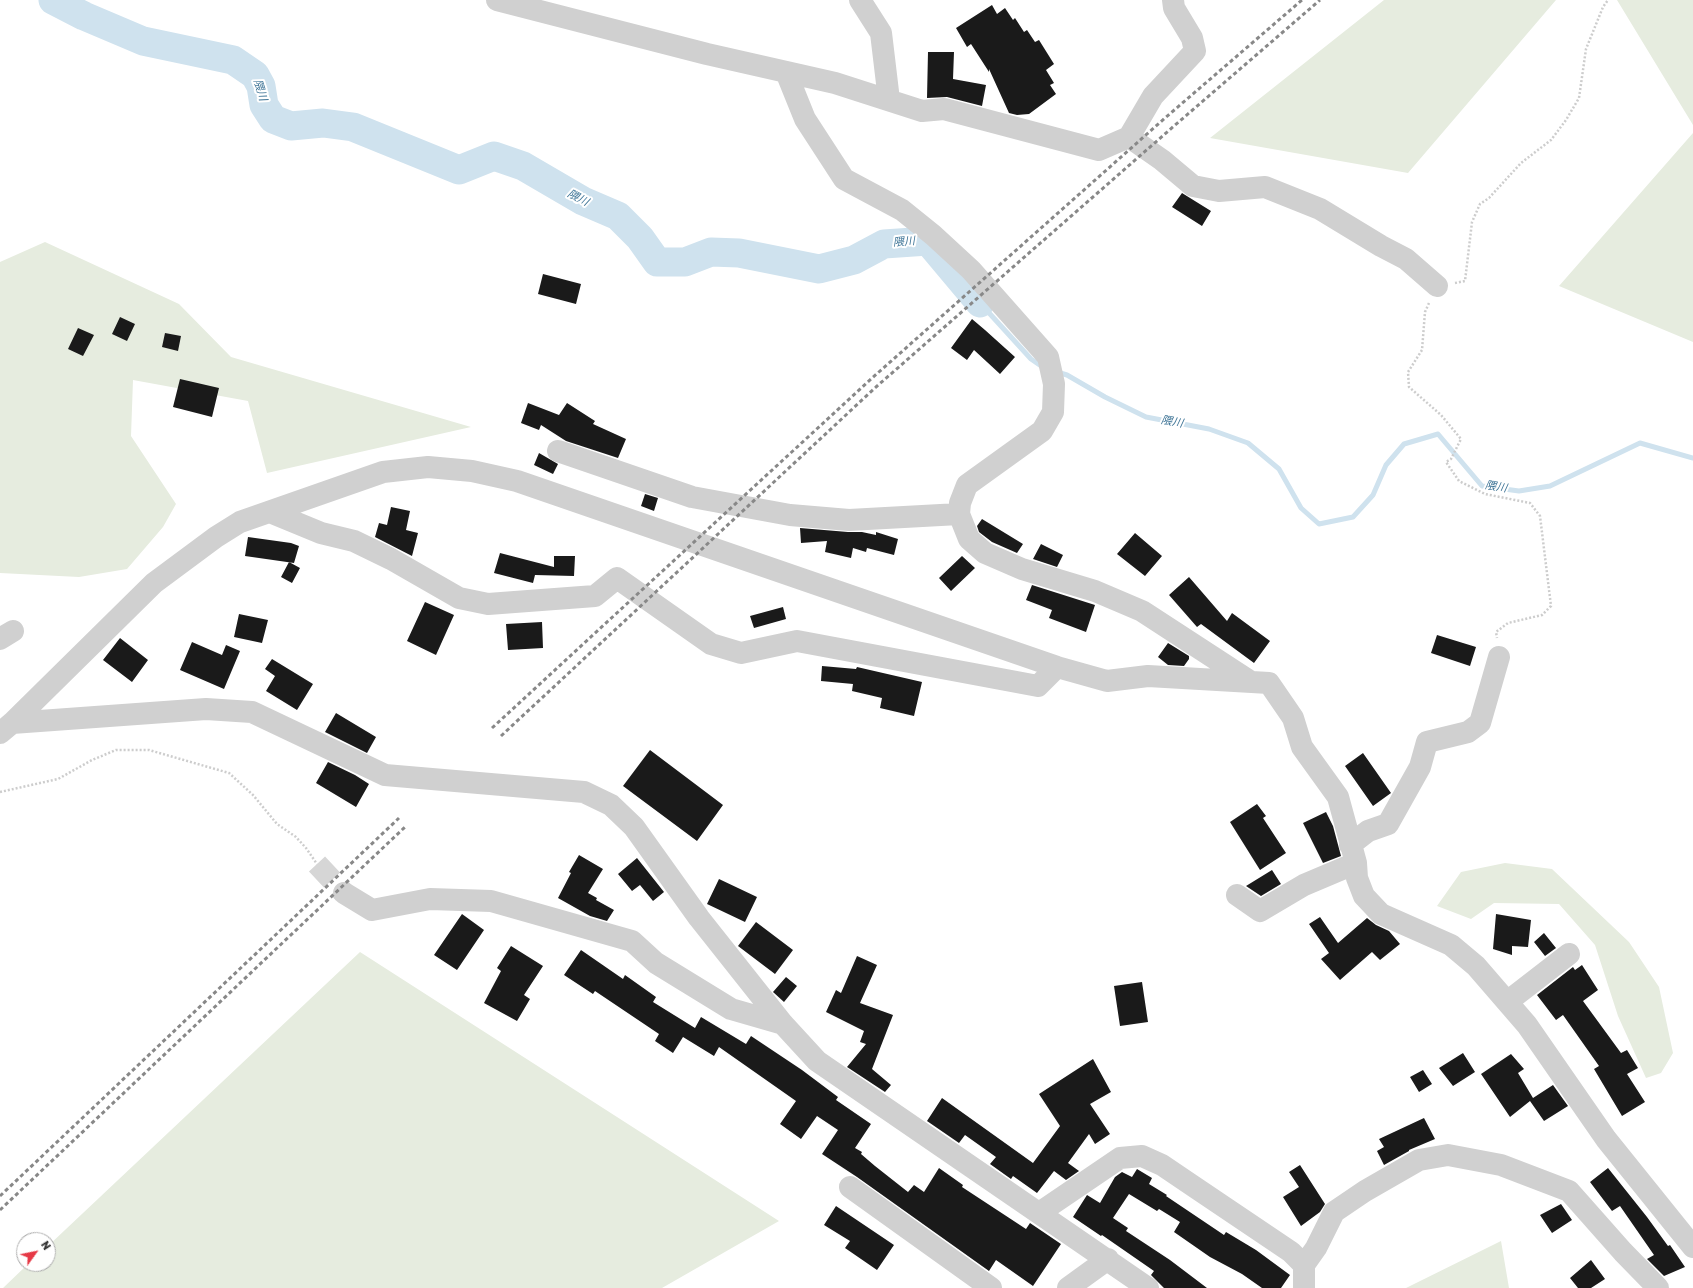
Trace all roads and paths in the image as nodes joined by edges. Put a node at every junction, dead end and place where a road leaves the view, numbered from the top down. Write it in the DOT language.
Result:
graph roads {
  1 [pos="497,0"];
  2 [pos="860,0"];
  3 [pos="1173,0"];
  4 [pos="1608,0"];
  5 [pos="786,72"];
  6 [pos="889,100"];
  7 [pos="1129,138"];
  8 [pos="1437,286"];
  9 [pos="558,451"];
  10 [pos="270,512"];
  11 [pos="959,514"];
  12 [pos="1499,657"];
  13 [pos="1057,667"];
  14 [pos="1250,681"];
  15 [pos="6,728"];
  16 [pos="0,792"];
  17 [pos="1353,854"];
  18 [pos="317,864"];
  19 [pos="344,893"];
  20 [pos="1237,895"];
  21 [pos="1569,954"];
  22 [pos="1507,1002"];
  23 [pos="783,1024"];
  24 [pos="850,1187"];
  25 [pos="1040,1213"];
  26 [pos="1693,1247"];
  27 [pos="1108,1259"];
  28 [pos="1304,1265"];
  29 [pos="991,1288"];
  30 [pos="1068,1288"];
  31 [pos="1148,1288"];
  32 [pos="1304,1288"];
  33 [pos="1658,1288"];
  1 -- 5 [label="street"];
  2 -- 6 [label="street"];
  3 -- 7 [label="street"];
  4 -- 8 [label="path"];
  5 -- 6 [label="street"];
  5 -- 11 [label="street"];
  6 -- 7 [label="street"];
  7 -- 8 [label="street"];
  8 -- 12 [label="path"];
  9 -- 11 [label="street"];
  10 -- 13 [label="street"];
  10 -- 13 [label="street"];
  10 -- 15 [label="street"];
  11 -- 14 [label="street"];
  12 -- 17 [label="street"];
  13 -- 14 [label="street"];
  14 -- 17 [label="street"];
  15 -- 23 [label="street"];
  16 -- 18 [label="path"];
  17 -- 20 [label="street"];
  17 -- 22 [label="street"];
  19 -- 23 [label="street"];
  21 -- 22 [label="street"];
  22 -- 26 [label="street"];
  23 -- 25 [label="street"];
  24 -- 29 [label="street"];
  25 -- 27 [label="street"];
  25 -- 28 [label="street"];
  27 -- 30 [label="street"];
  27 -- 31 [label="street"];
  28 -- 32 [label="street"];
  28 -- 33 [label="street"];
}
